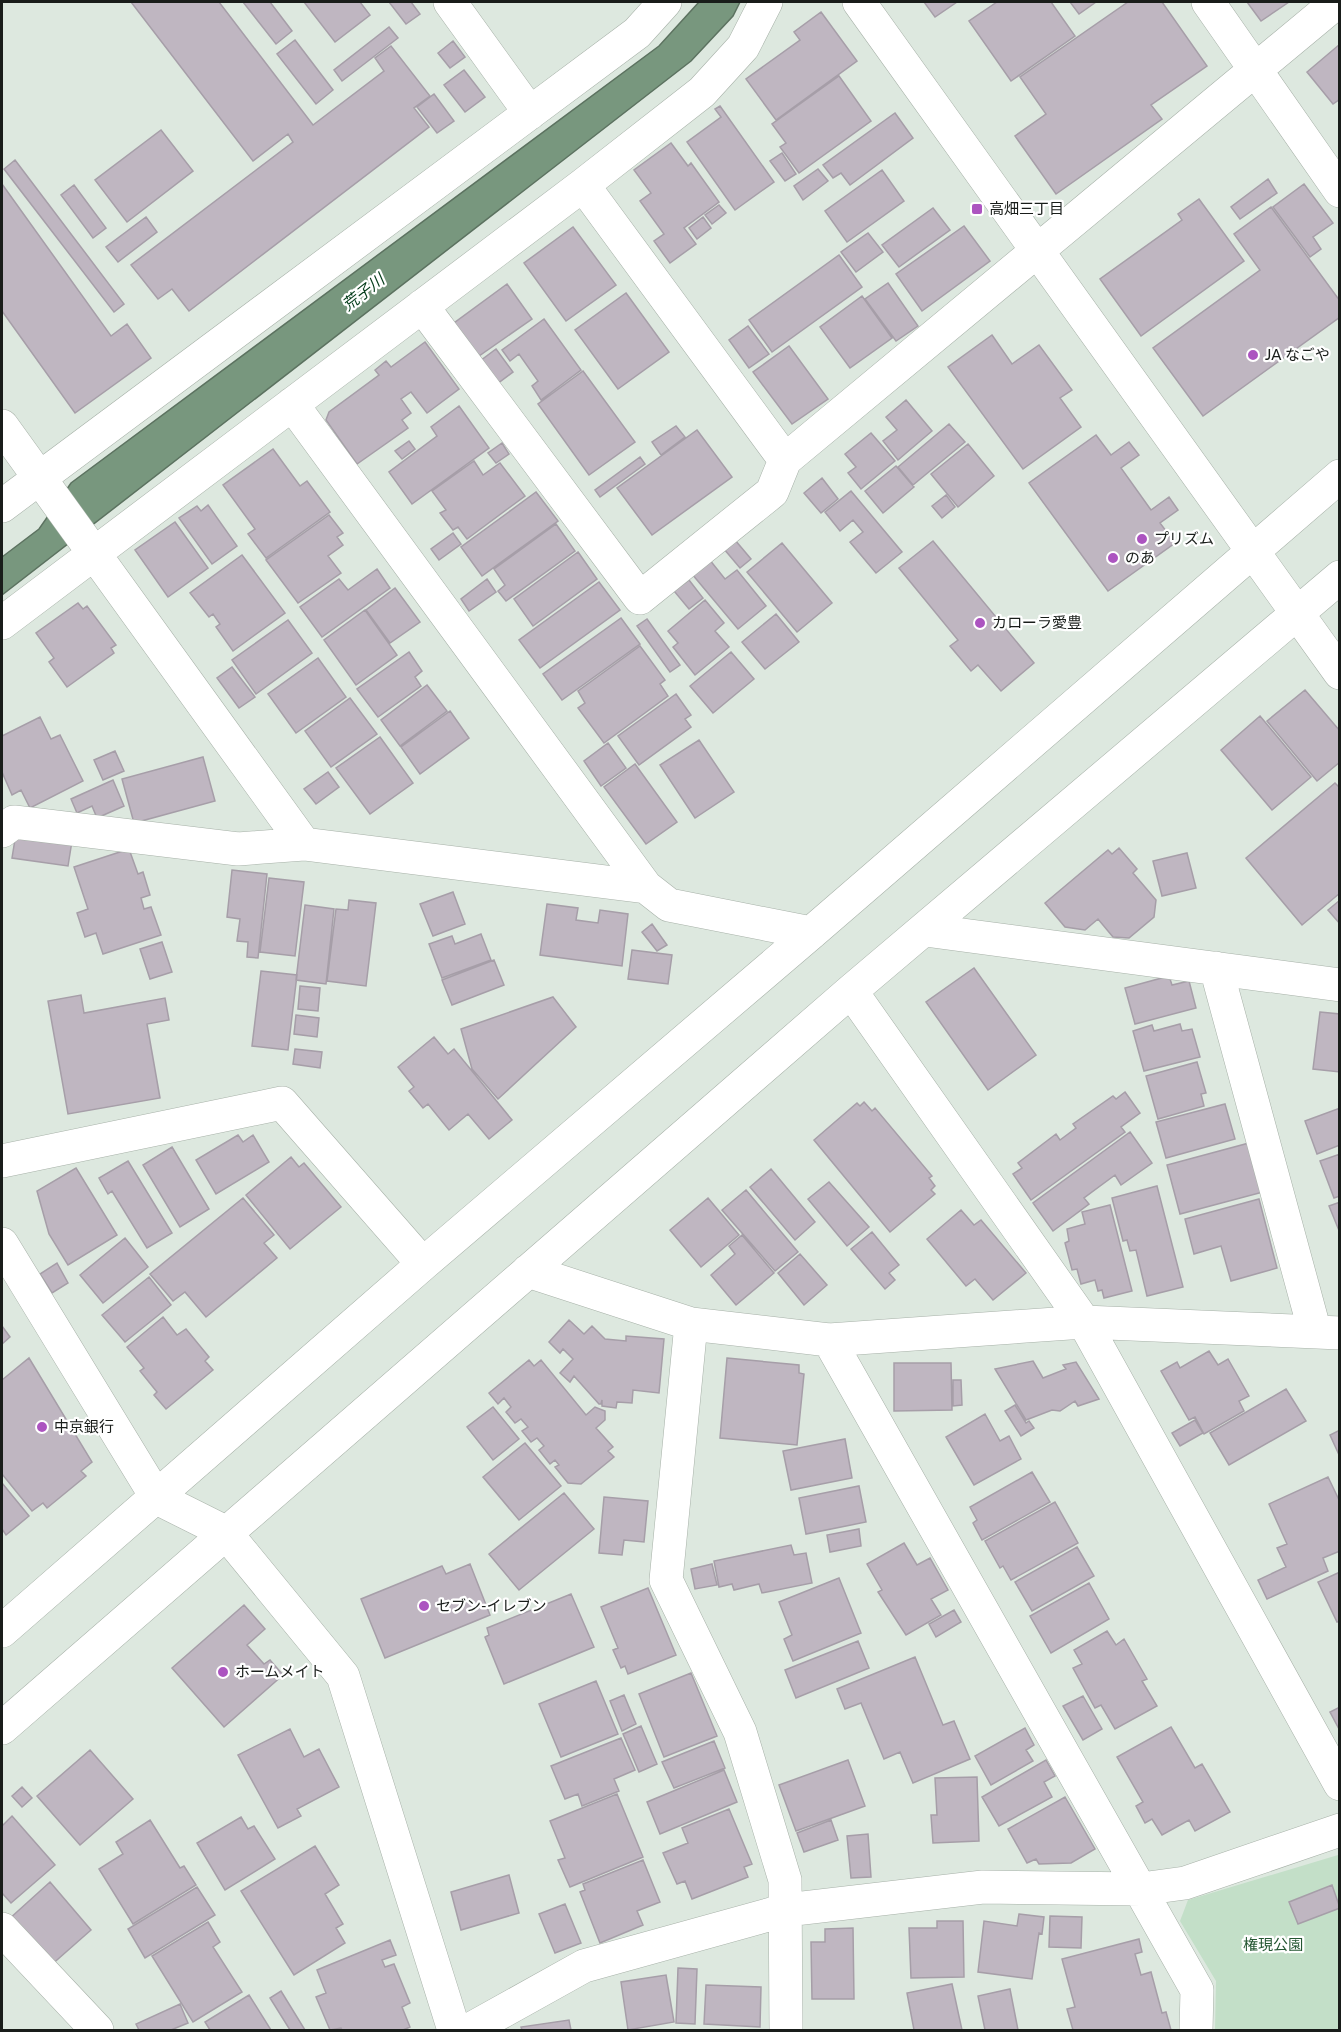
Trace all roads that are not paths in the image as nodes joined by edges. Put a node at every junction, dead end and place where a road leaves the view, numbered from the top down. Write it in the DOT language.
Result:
graph roads {
  1 [pos="450,2"];
  2 [pos="665,2"];
  3 [pos="766,2"];
  4 [pos="859,2"];
  5 [pos="1208,2"];
  6 [pos="1337,2"];
  7 [pos="1256,69"];
  8 [pos="530,113"];
  9 [pos="583,185"];
  10 [pos="1340,191"];
  11 [pos="1039,251"];
  12 [pos="422,306"];
  13 [pos="292,404"];
  14 [pos="2,426"];
  15 [pos="786,460"];
  16 [pos="1340,476"];
  17 [pos="45,486"];
  18 [pos="2,506"];
  19 [pos="90,548"];
  20 [pos="1255,551"];
  21 [pos="1340,577"];
  22 [pos="1296,614"];
  23 [pos="2,623"];
  24 [pos="1340,673"];
  25 [pos="2,831"];
  26 [pos="304,844"];
  27 [pos="646,886"];
  28 [pos="925,930"];
  29 [pos="811,933"];
  30 [pos="1216,968"];
  31 [pos="1340,985"];
  32 [pos="852,991"];
  33 [pos="2,1161"];
  34 [pos="2,1244"];
  35 [pos="423,1264"];
  36 [pos="528,1270"];
  37 [pos="1084,1322"];
  38 [pos="691,1324"];
  39 [pos="1327,1333"];
  40 [pos="829,1340"];
  41 [pos="157,1498"];
  42 [pos="225,1532"];
  43 [pos="2,1631"];
  44 [pos="2,1728"];
  45 [pos="1340,1784"];
  46 [pos="1340,1830"];
  47 [pos="1141,1889"];
  48 [pos="786,1910"];
  49 [pos="2,1929"];
  50 [pos="97,2031"];
  51 [pos="454,2031"];
  52 [pos="469,2031"];
  53 [pos="786,2031"];
  54 [pos="1196,2031"];
  1 -- 8 [label="street"];
  2 -- 8 [label="street"];
  3 -- 9 [label="street"];
  4 -- 11 [label="street"];
  5 -- 7 [label="street"];
  6 -- 7 [label="street"];
  7 -- 10 [label="street"];
  7 -- 11 [label="street"];
  8 -- 17 [label="street"];
  9 -- 12 [label="street"];
  9 -- 15 [label="street"];
  11 -- 15 [label="street"];
  11 -- 20 [label="street"];
  12 -- 13 [label="street"];
  12 -- 15 [label="street"];
  13 -- 19 [label="street"];
  13 -- 27 [label="street"];
  14 -- 17 [label="street"];
  16 -- 20 [label="street"];
  17 -- 18 [label="street"];
  17 -- 19 [label="street"];
  19 -- 23 [label="street"];
  19 -- 26 [label="street"];
  20 -- 22 [label="street"];
  20 -- 29 [label="street"];
  21 -- 22 [label="street"];
  22 -- 24 [label="street"];
  22 -- 28 [label="street"];
  25 -- 26 [label="street"];
  26 -- 27 [label="street"];
  27 -- 29 [label="street"];
  28 -- 30 [label="street"];
  28 -- 32 [label="street"];
  29 -- 35 [label="street"];
  30 -- 31 [label="street"];
  30 -- 39 [label="street"];
  32 -- 36 [label="street"];
  32 -- 37 [label="street"];
  33 -- 35 [label="street"];
  34 -- 41 [label="street"];
  35 -- 41 [label="street"];
  36 -- 38 [label="street"];
  36 -- 42 [label="street"];
  37 -- 39 [label="street"];
  37 -- 40 [label="street"];
  37 -- 45 [label="street"];
  38 -- 40 [label="street"];
  38 -- 48 [label="street"];
  40 -- 47 [label="street"];
  41 -- 42 [label="street"];
  41 -- 43 [label="street"];
  42 -- 44 [label="street"];
  42 -- 51 [label="street"];
  46 -- 47 [label="street"];
  47 -- 48 [label="street"];
  47 -- 54 [label="street"];
  48 -- 52 [label="street"];
  48 -- 53 [label="street"];
  49 -- 50 [label="street"];
}
